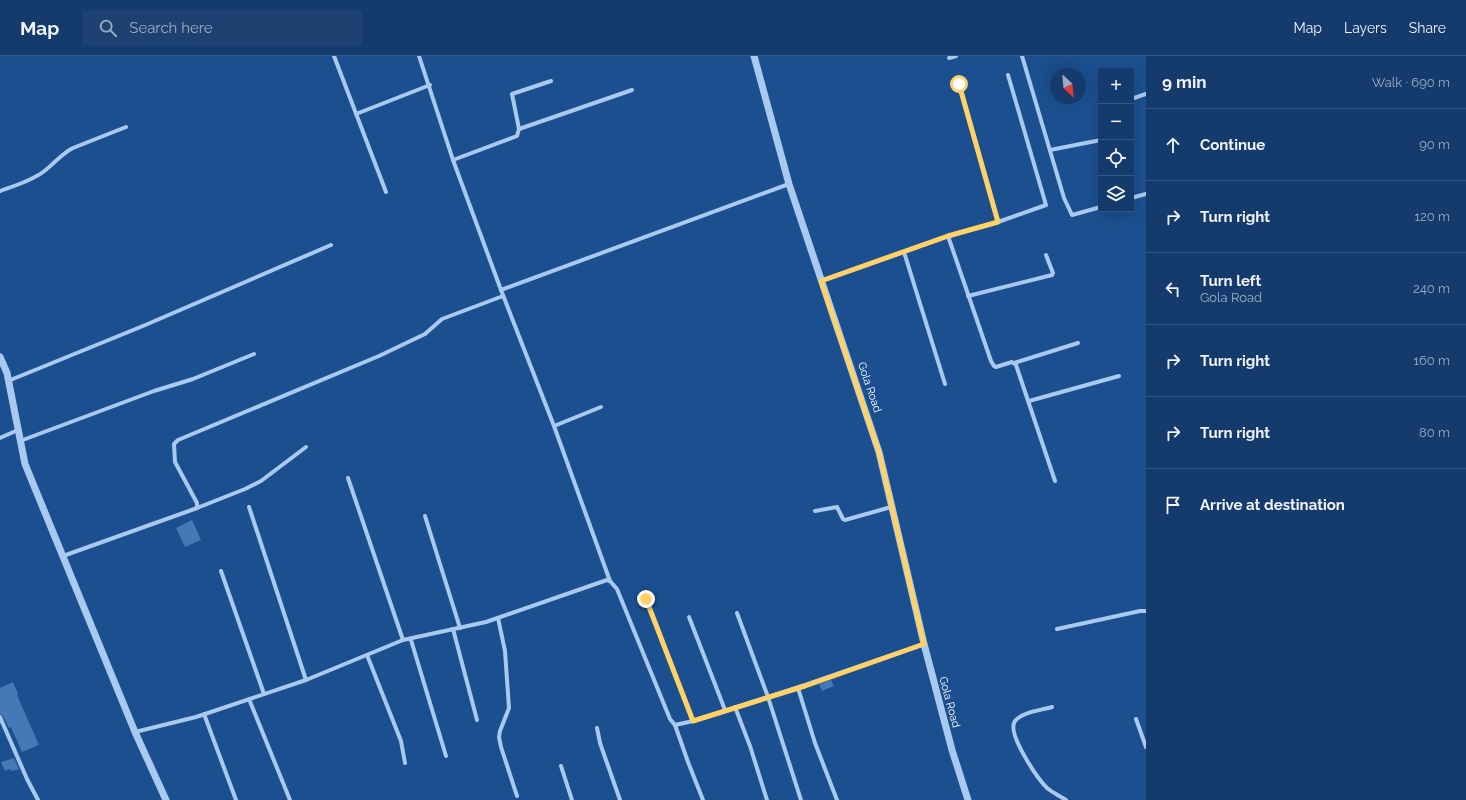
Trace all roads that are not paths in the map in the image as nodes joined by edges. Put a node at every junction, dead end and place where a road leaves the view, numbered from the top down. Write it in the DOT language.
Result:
graph roads {
  1 [pos="334,56"];
  2 [pos="419,56"];
  3 [pos="754,56"];
  4 [pos="956,56"];
  5 [pos="1022,56"];
  6 [pos="949,58"];
  7 [pos="1008,75"];
  8 [pos="551,80"];
  9 [pos="959,84"];
  10 [pos="430,85"];
  11 [pos="632,90"];
  12 [pos="1146,94"];
  13 [pos="1134,98"];
  14 [pos="356,114"];
  15 [pos="126,126"];
  16 [pos="519,129"];
  17 [pos="1098,141"];
  18 [pos="1050,150"];
  19 [pos="454,160"];
  20 [pos="789,184"];
  21 [pos="0,191"];
  22 [pos="386,192"];
  23 [pos="1146,194"];
  24 [pos="1134,197"];
  25 [pos="1098,208"];
  26 [pos="998,222"];
  27 [pos="948,236"];
  28 [pos="331,245"];
  29 [pos="904,252"];
  30 [pos="1046,255"];
  31 [pos="821,281"];
  32 [pos="501,290"];
  33 [pos="503,296"];
  34 [pos="968,296"];
  35 [pos="1078,343"];
  36 [pos="254,354"];
  37 [pos="0,358"];
  38 [pos="1014,363"];
  39 [pos="1119,376"];
  40 [pos="8,381"];
  41 [pos="945,384"];
  42 [pos="1028,401"];
  43 [pos="601,407"];
  44 [pos="554,426"];
  45 [pos="18,430"];
  46 [pos="0,438"];
  47 [pos="20,441"];
  48 [pos="306,447"];
  49 [pos="348,478"];
  50 [pos="1055,481"];
  51 [pos="250,507"];
  52 [pos="891,507"];
  53 [pos="197,508"];
  54 [pos="815,511"];
  55 [pos="425,516"];
  56 [pos="63,556"];
  57 [pos="221,571"];
  58 [pos="610,581"];
  59 [pos="646,599"];
  60 [pos="1146,611"];
  61 [pos="736,613"];
  62 [pos="689,617"];
  63 [pos="498,618"];
  64 [pos="460,628"];
  65 [pos="453,629"];
  66 [pos="1057,629"];
  67 [pos="404,640"];
  68 [pos="411,640"];
  69 [pos="924,644"];
  70 [pos="367,655"];
  71 [pos="306,680"];
  72 [pos="798,688"];
  73 [pos="264,694"];
  74 [pos="768,697"];
  75 [pos="249,699"];
  76 [pos="735,707"];
  77 [pos="1052,707"];
  78 [pos="725,710"];
  79 [pos="204,714"];
  80 [pos="0,717"];
  81 [pos="477,720"];
  82 [pos="1136,720"];
  83 [pos="693,721"];
  84 [pos="675,725"];
  85 [pos="597,728"];
  86 [pos="135,732"];
  87 [pos="1146,747"];
  88 [pos="446,756"];
  89 [pos="405,763"];
  90 [pos="561,766"];
  91 [pos="517,796"];
  92 [pos="701,799"];
  93 [pos="38,800"];
  94 [pos="166,800"];
  95 [pos="236,800"];
  96 [pos="290,800"];
  97 [pos="572,800"];
  98 [pos="620,800"];
  99 [pos="767,800"];
  100 [pos="801,800"];
  101 [pos="836,800"];
  102 [pos="968,800"];
  103 [pos="1066,800"];
  1 -- 14 [label="street"];
  2 -- 10 [label="street"];
  3 -- 20 [label="street, Gola Road"];
  4 -- 6 [label="street"];
  5 -- 18 [label="street"];
  7 -- 26 [label="street"];
  8 -- 16 [label="street"];
  9 -- 26 [label="street"];
  10 -- 14 [label="street"];
  10 -- 19 [label="street"];
  11 -- 16 [label="street"];
  12 -- 13 [label="street"];
  14 -- 22 [label="street"];
  15 -- 21 [label="street"];
  16 -- 19 [label="street"];
  17 -- 18 [label="street"];
  18 -- 25 [label="street"];
  19 -- 32 [label="street"];
  20 -- 31 [label="street, Gola Road"];
  20 -- 32 [label="street"];
  23 -- 24 [label="street"];
  26 -- 27 [label="street"];
  27 -- 29 [label="street"];
  27 -- 34 [label="street"];
  28 -- 40 [label="street"];
  29 -- 31 [label="street"];
  29 -- 41 [label="street"];
  30 -- 34 [label="street"];
  31 -- 52 [label="street, Gola Road"];
  32 -- 33 [label="street"];
  33 -- 44 [label="street"];
  33 -- 53 [label="street"];
  34 -- 38 [label="street"];
  35 -- 38 [label="street"];
  36 -- 47 [label="street"];
  37 -- 40 [label="street"];
  38 -- 42 [label="street"];
  39 -- 42 [label="street"];
  40 -- 45 [label="street"];
  42 -- 50 [label="street"];
  43 -- 44 [label="street"];
  44 -- 58 [label="street"];
  45 -- 46 [label="street"];
  45 -- 47 [label="street"];
  47 -- 56 [label="street"];
  48 -- 53 [label="street"];
  49 -- 67 [label="street"];
  51 -- 71 [label="street"];
  52 -- 54 [label="street"];
  52 -- 69 [label="street, Gola Road"];
  53 -- 56 [label="street"];
  55 -- 64 [label="street"];
  56 -- 86 [label="street"];
  57 -- 73 [label="street"];
  58 -- 63 [label="street"];
  58 -- 84 [label="street"];
  59 -- 83 [label="street"];
  60 -- 66 [label="street"];
  61 -- 74 [label="street"];
  62 -- 78 [label="street"];
  63 -- 64 [label="street"];
  63 -- 91 [label="street"];
  64 -- 65 [label="street"];
  65 -- 68 [label="street"];
  65 -- 81 [label="street"];
  67 -- 68 [label="street"];
  67 -- 70 [label="street"];
  68 -- 88 [label="street"];
  69 -- 72 [label="street"];
  69 -- 102 [label="street, Gola Road"];
  70 -- 71 [label="street"];
  70 -- 89 [label="street"];
  71 -- 73 [label="street"];
  72 -- 74 [label="street"];
  72 -- 101 [label="street"];
  73 -- 75 [label="street"];
  74 -- 76 [label="street"];
  74 -- 100 [label="street"];
  75 -- 79 [label="street"];
  75 -- 96 [label="street"];
  76 -- 78 [label="street"];
  76 -- 99 [label="street"];
  77 -- 103 [label="street"];
  78 -- 83 [label="street"];
  79 -- 86 [label="street"];
  79 -- 95 [label="street"];
  80 -- 93 [label="street"];
  82 -- 87 [label="street"];
  83 -- 84 [label="street"];
  84 -- 92 [label="street"];
  85 -- 98 [label="street"];
  86 -- 94 [label="street"];
  90 -- 97 [label="street"];
}
